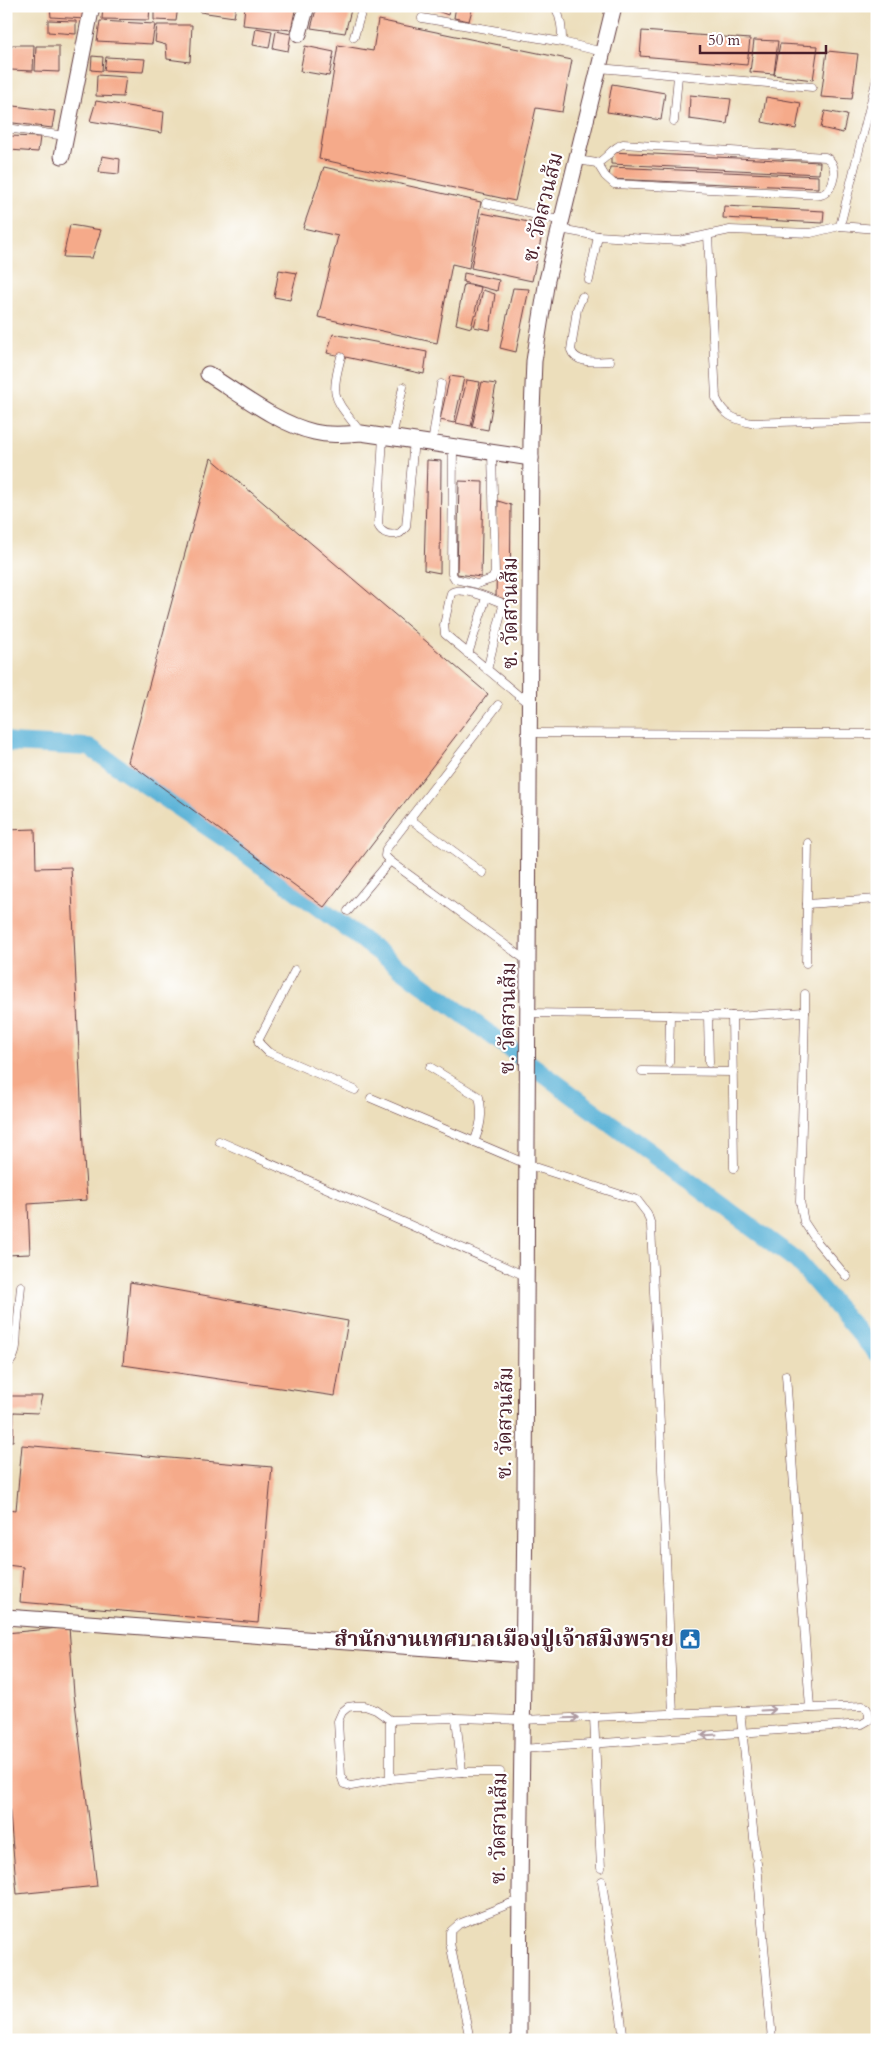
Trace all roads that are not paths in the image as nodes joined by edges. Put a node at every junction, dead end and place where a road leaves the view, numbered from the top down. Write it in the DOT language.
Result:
graph roads {
  1 [pos="92,6"];
  2 [pos="308,6"];
  3 [pos="363,6"];
  4 [pos="554,6"];
  5 [pos="614,6"];
  6 [pos="422,18"];
  7 [pos="300,34"];
  8 [pos="354,37"];
  9 [pos="562,42"];
  10 [pos="603,52"];
  11 [pos="599,68"];
  12 [pos="678,76"];
  13 [pos="877,78"];
  14 [pos="812,87"];
  15 [pos="674,121"];
  16 [pos="6,128"];
  17 [pos="66,136"];
  18 [pos="62,156"];
  19 [pos="577,160"];
  20 [pos="596,163"];
  21 [pos="486,203"];
  22 [pos="561,225"];
  23 [pos="840,226"];
  24 [pos="877,229"];
  25 [pos="598,236"];
  26 [pos="708,236"];
  27 [pos="589,280"];
  28 [pos="582,297"];
  29 [pos="341,357"];
  30 [pos="610,361"];
  31 [pos="208,374"];
  32 [pos="441,384"];
  33 [pos="403,387"];
  34 [pos="877,419"];
  35 [pos="361,432"];
  36 [pos="387,436"];
  37 [pos="414,440"];
  38 [pos="432,444"];
  39 [pos="453,447"];
  40 [pos="492,453"];
  41 [pos="532,458"];
  42 [pos="486,598"];
  43 [pos="468,654"];
  44 [pos="487,670"];
  45 [pos="498,705"];
  46 [pos="531,706"];
  47 [pos="531,733"];
  48 [pos="877,734"];
  49 [pos="410,818"];
  50 [pos="808,843"];
  51 [pos="390,861"];
  52 [pos="483,874"];
  53 [pos="877,899"];
  54 [pos="807,904"];
  55 [pos="348,911"];
  56 [pos="530,963"];
  57 [pos="806,963"];
  58 [pos="295,970"];
  59 [pos="805,994"];
  60 [pos="805,1012"];
  61 [pos="530,1013"];
  62 [pos="670,1015"];
  63 [pos="708,1016"];
  64 [pos="732,1016"];
  65 [pos="669,1063"];
  66 [pos="709,1063"];
  67 [pos="430,1068"];
  68 [pos="642,1070"];
  69 [pos="733,1072"];
  70 [pos="354,1090"];
  71 [pos="370,1098"];
  72 [pos="219,1141"];
  73 [pos="474,1142"];
  74 [pos="529,1165"];
  75 [pos="734,1168"];
  76 [pos="528,1277"];
  77 [pos="847,1278"];
  78 [pos="21,1286"];
  79 [pos="17,1329"];
  80 [pos="6,1336"];
  81 [pos="6,1365"];
  82 [pos="786,1375"];
  83 [pos="6,1617"];
  84 [pos="524,1655"];
  85 [pos="810,1708"];
  86 [pos="740,1711"];
  87 [pos="672,1714"];
  88 [pos="594,1717"];
  89 [pos="456,1718"];
  90 [pos="390,1720"];
  91 [pos="522,1720"];
  92 [pos="742,1733"];
  93 [pos="595,1744"];
  94 [pos="522,1749"];
  95 [pos="462,1772"];
  96 [pos="500,1772"];
  97 [pos="390,1778"];
  98 [pos="601,1868"];
  99 [pos="602,1881"];
  100 [pos="519,1900"];
  101 [pos="470,2040"];
  102 [pos="519,2040"];
  103 [pos="624,2040"];
  104 [pos="772,2040"];
  1 -- 17 [label="street"];
  2 -- 7 [label="street"];
  3 -- 8 [label="lane"];
  4 -- 9 [label="lane"];
  5 -- 10 [label="street, ซ. วัดสวนส้ม"];
  6 -- 9 [label="lane"];
  9 -- 10 [label="lane"];
  10 -- 11 [label="street, ซ. วัดสวนส้ม"];
  11 -- 12 [label="lane"];
  11 -- 19 [label="street, ซ. วัดสวนส้ม"];
  12 -- 14 [label="lane"];
  12 -- 15 [label="lane"];
  13 -- 23 [label="lane"];
  16 -- 17 [label="lane"];
  17 -- 18 [label="street"];
  19 -- 20 [label="lane"];
  19 -- 22 [label="street, ซ. วัดสวนส้ม"];
  20 -- 20 [label="lane"];
  21 -- 22 [label="lane"];
  22 -- 25 [label="lane"];
  22 -- 41 [label="street, ซ. วัดสวนส้ม"];
  23 -- 24 [label="lane"];
  23 -- 26 [label="lane"];
  25 -- 26 [label="lane"];
  25 -- 27 [label="lane"];
  26 -- 34 [label="lane"];
  28 -- 30 [label="lane"];
  29 -- 35 [label="lane"];
  31 -- 35 [label="street"];
  32 -- 38 [label="lane"];
  33 -- 36 [label="lane"];
  35 -- 36 [label="street"];
  36 -- 37 [label="street"];
  36 -- 37 [label="lane"];
  37 -- 38 [label="street"];
  38 -- 39 [label="street"];
  39 -- 40 [label="street"];
  39 -- 40 [label="lane"];
  40 -- 41 [label="street"];
  41 -- 46 [label="street, ซ. วัดสวนส้ม"];
  42 -- 43 [label="lane"];
  42 -- 43 [label="lane"];
  42 -- 44 [label="lane"];
  43 -- 44 [label="lane"];
  44 -- 46 [label="lane"];
  45 -- 49 [label="lane"];
  46 -- 47 [label="street, ซ. วัดสวนส้ม"];
  47 -- 48 [label="lane"];
  47 -- 56 [label="street, ซ. วัดสวนส้ม"];
  49 -- 51 [label="lane"];
  49 -- 52 [label="lane"];
  50 -- 54 [label="lane"];
  51 -- 55 [label="lane"];
  51 -- 56 [label="lane"];
  53 -- 54 [label="lane"];
  54 -- 57 [label="lane"];
  56 -- 61 [label="street, ซ. วัดสวนส้ม"];
  58 -- 70 [label="lane"];
  59 -- 60 [label="lane"];
  60 -- 64 [label="lane"];
  60 -- 77 [label="lane"];
  61 -- 62 [label="lane"];
  61 -- 74 [label="street, ซ. วัดสวนส้ม"];
  62 -- 63 [label="lane"];
  62 -- 65 [label="lane"];
  63 -- 64 [label="lane"];
  63 -- 66 [label="lane"];
  64 -- 69 [label="lane"];
  67 -- 73 [label="lane"];
  68 -- 69 [label="lane"];
  69 -- 75 [label="lane"];
  71 -- 73 [label="lane"];
  72 -- 76 [label="lane"];
  73 -- 74 [label="lane"];
  74 -- 76 [label="street, ซ. วัดสวนส้ม"];
  74 -- 87 [label="lane"];
  76 -- 84 [label="street, ซ. วัดสวนส้ม"];
  78 -- 79 [label="lane"];
  79 -- 80 [label="lane"];
  79 -- 81 [label="lane"];
  82 -- 85 [label="lane"];
  83 -- 84 [label="street"];
  84 -- 91 [label="street, ซ. วัดสวนส้ม"];
  86 -- 85 [label="lane, one-way"];
  85 -- 92 [label="lane"];
  86 -- 87 [label="lane"];
  86 -- 92 [label="lane"];
  87 -- 88 [label="lane"];
  91 -- 88 [label="lane, one-way"];
  88 -- 93 [label="lane"];
  89 -- 90 [label="lane"];
  89 -- 91 [label="lane"];
  89 -- 95 [label="lane"];
  90 -- 97 [label="lane"];
  90 -- 97 [label="lane"];
  91 -- 94 [label="street, ซ. วัดสวนส้ม"];
  92 -- 93 [label="lane, one-way"];
  92 -- 104 [label="lane"];
  93 -- 94 [label="lane"];
  93 -- 98 [label="lane"];
  94 -- 100 [label="street, ซ. วัดสวนส้ม"];
  95 -- 96 [label="lane"];
  95 -- 97 [label="lane"];
  99 -- 103 [label="lane"];
  100 -- 101 [label="lane"];
  100 -- 102 [label="street, ซ. วัดสวนส้ม"];
}
